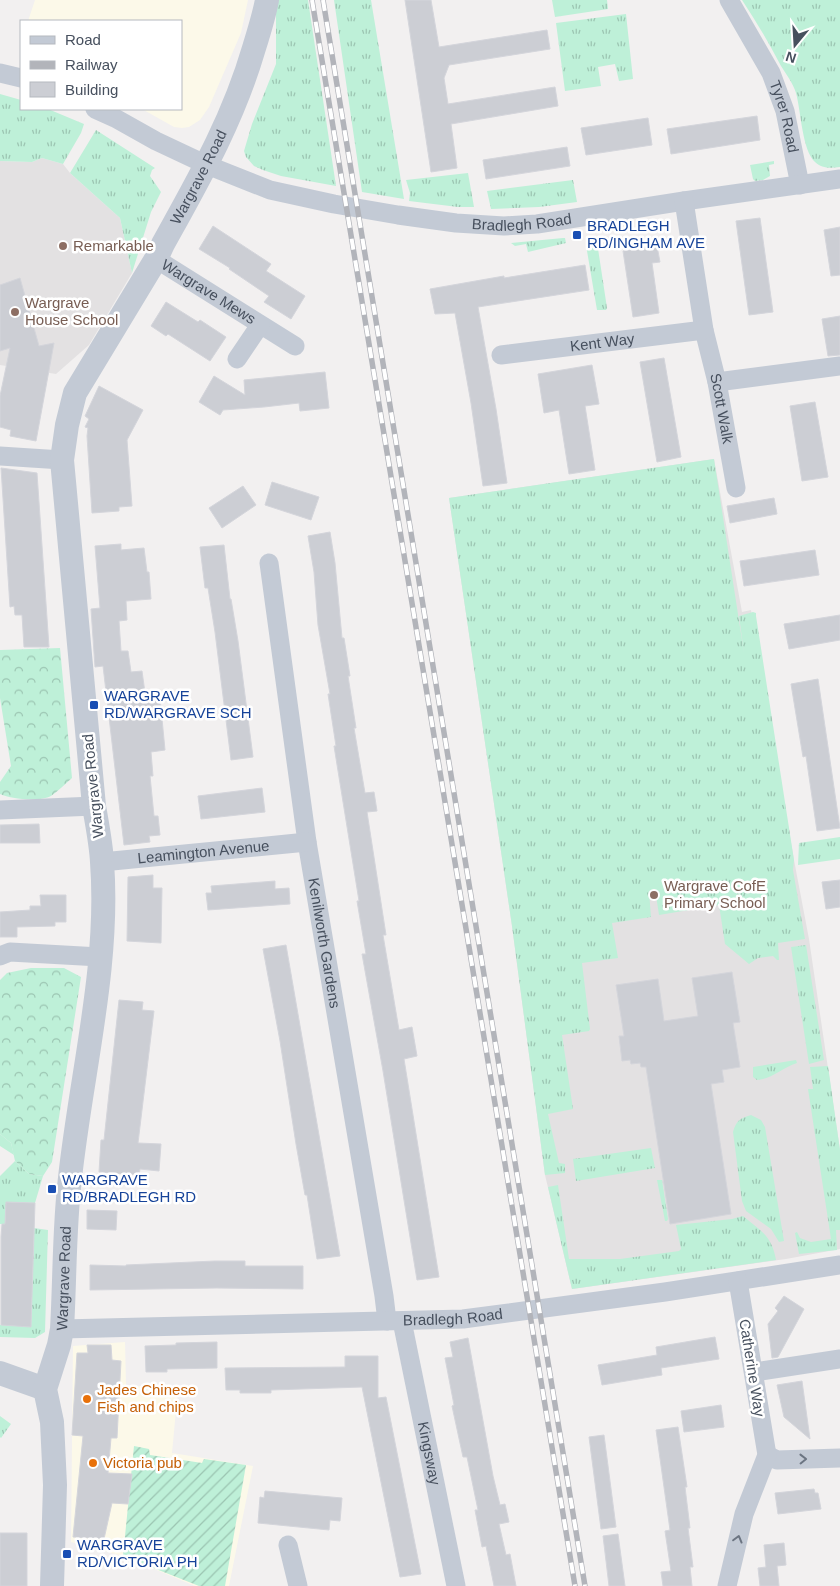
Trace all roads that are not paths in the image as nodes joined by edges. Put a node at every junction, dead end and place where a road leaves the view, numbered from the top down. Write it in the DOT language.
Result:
graph roads {
  1 [pos="267,0"];
  2 [pos="729,0"];
  3 [pos="0,73"];
  4 [pos="20,78"];
  5 [pos="97,110"];
  6 [pos="207,165"];
  7 [pos="840,179"];
  8 [pos="800,185"];
  9 [pos="684,201"];
  10 [pos="156,260"];
  11 [pos="260,325"];
  12 [pos="704,330"];
  13 [pos="295,346"];
  14 [pos="501,355"];
  15 [pos="237,360"];
  16 [pos="840,366"];
  17 [pos="717,382"];
  18 [pos="0,456"];
  19 [pos="62,460"];
  20 [pos="736,488"];
  21 [pos="269,563"];
  22 [pos="94,806"];
  23 [pos="0,810"];
  24 [pos="307,842"];
  25 [pos="102,862"];
  26 [pos="0,956"];
  27 [pos="100,957"];
  28 [pos="840,1264"];
  29 [pos="738,1281"];
  30 [pos="394,1321"];
  31 [pos="62,1329"];
  32 [pos="840,1359"];
  33 [pos="754,1372"];
  34 [pos="0,1373"];
  35 [pos="45,1389"];
  36 [pos="767,1455"];
  37 [pos="840,1458"];
  38 [pos="288,1545"];
  39 [pos="52,1586"];
  40 [pos="298,1586"];
  41 [pos="456,1586"];
  42 [pos="727,1586"];
  1 -- 6 [label="street, Wargrave Road"];
  2 -- 8 [label="street, Tyrer Road"];
  3 -- 4 [label="street"];
  5 -- 6 [label="street, Bradlegh Road"];
  6 -- 9 [label="street, Bradlegh Road"];
  6 -- 10 [label="street, Wargrave Road"];
  7 -- 8 [label="street, Bradlegh Road"];
  8 -- 9 [label="street, Bradlegh Road"];
  9 -- 12 [label="street, Scott Walk"];
  10 -- 11 [label="street, Wargrave Mews"];
  10 -- 19 [label="street, Wargrave Road"];
  11 -- 13 [label="street, Wargrave Mews"];
  11 -- 15 [label="street, Wargrave Mews"];
  12 -- 14 [label="street, Kent Way"];
  12 -- 17 [label="street, Scott Walk"];
  16 -- 17 [label="street"];
  17 -- 20 [label="street, Scott Walk"];
  18 -- 19 [label="street"];
  19 -- 22 [label="street, Wargrave Road"];
  21 -- 24 [label="street, Kenilworth Gardens"];
  22 -- 23 [label="street"];
  22 -- 25 [label="street, Wargrave Road"];
  24 -- 25 [label="street, Leamington Avenue"];
  24 -- 30 [label="street, Kenilworth Gardens"];
  25 -- 27 [label="street, Wargrave Road"];
  26 -- 27 [label="street"];
  27 -- 31 [label="street, Wargrave Road"];
  28 -- 29 [label="street, Bradlegh Road"];
  29 -- 30 [label="street, Bradlegh Road"];
  29 -- 33 [label="street, Catherine Way"];
  30 -- 31 [label="street, Bradlegh Road"];
  30 -- 41 [label="street, Kingsway"];
  31 -- 35 [label="street, Wargrave Road"];
  32 -- 33 [label="street"];
  33 -- 36 [label="street, Catherine Way"];
  34 -- 35 [label="street"];
  35 -- 39 [label="street, Wargrave Road"];
  36 -- 37 [label="street, one-way"];
  42 -- 36 [label="street, one-way"];
  38 -- 40 [label="street"];
}
